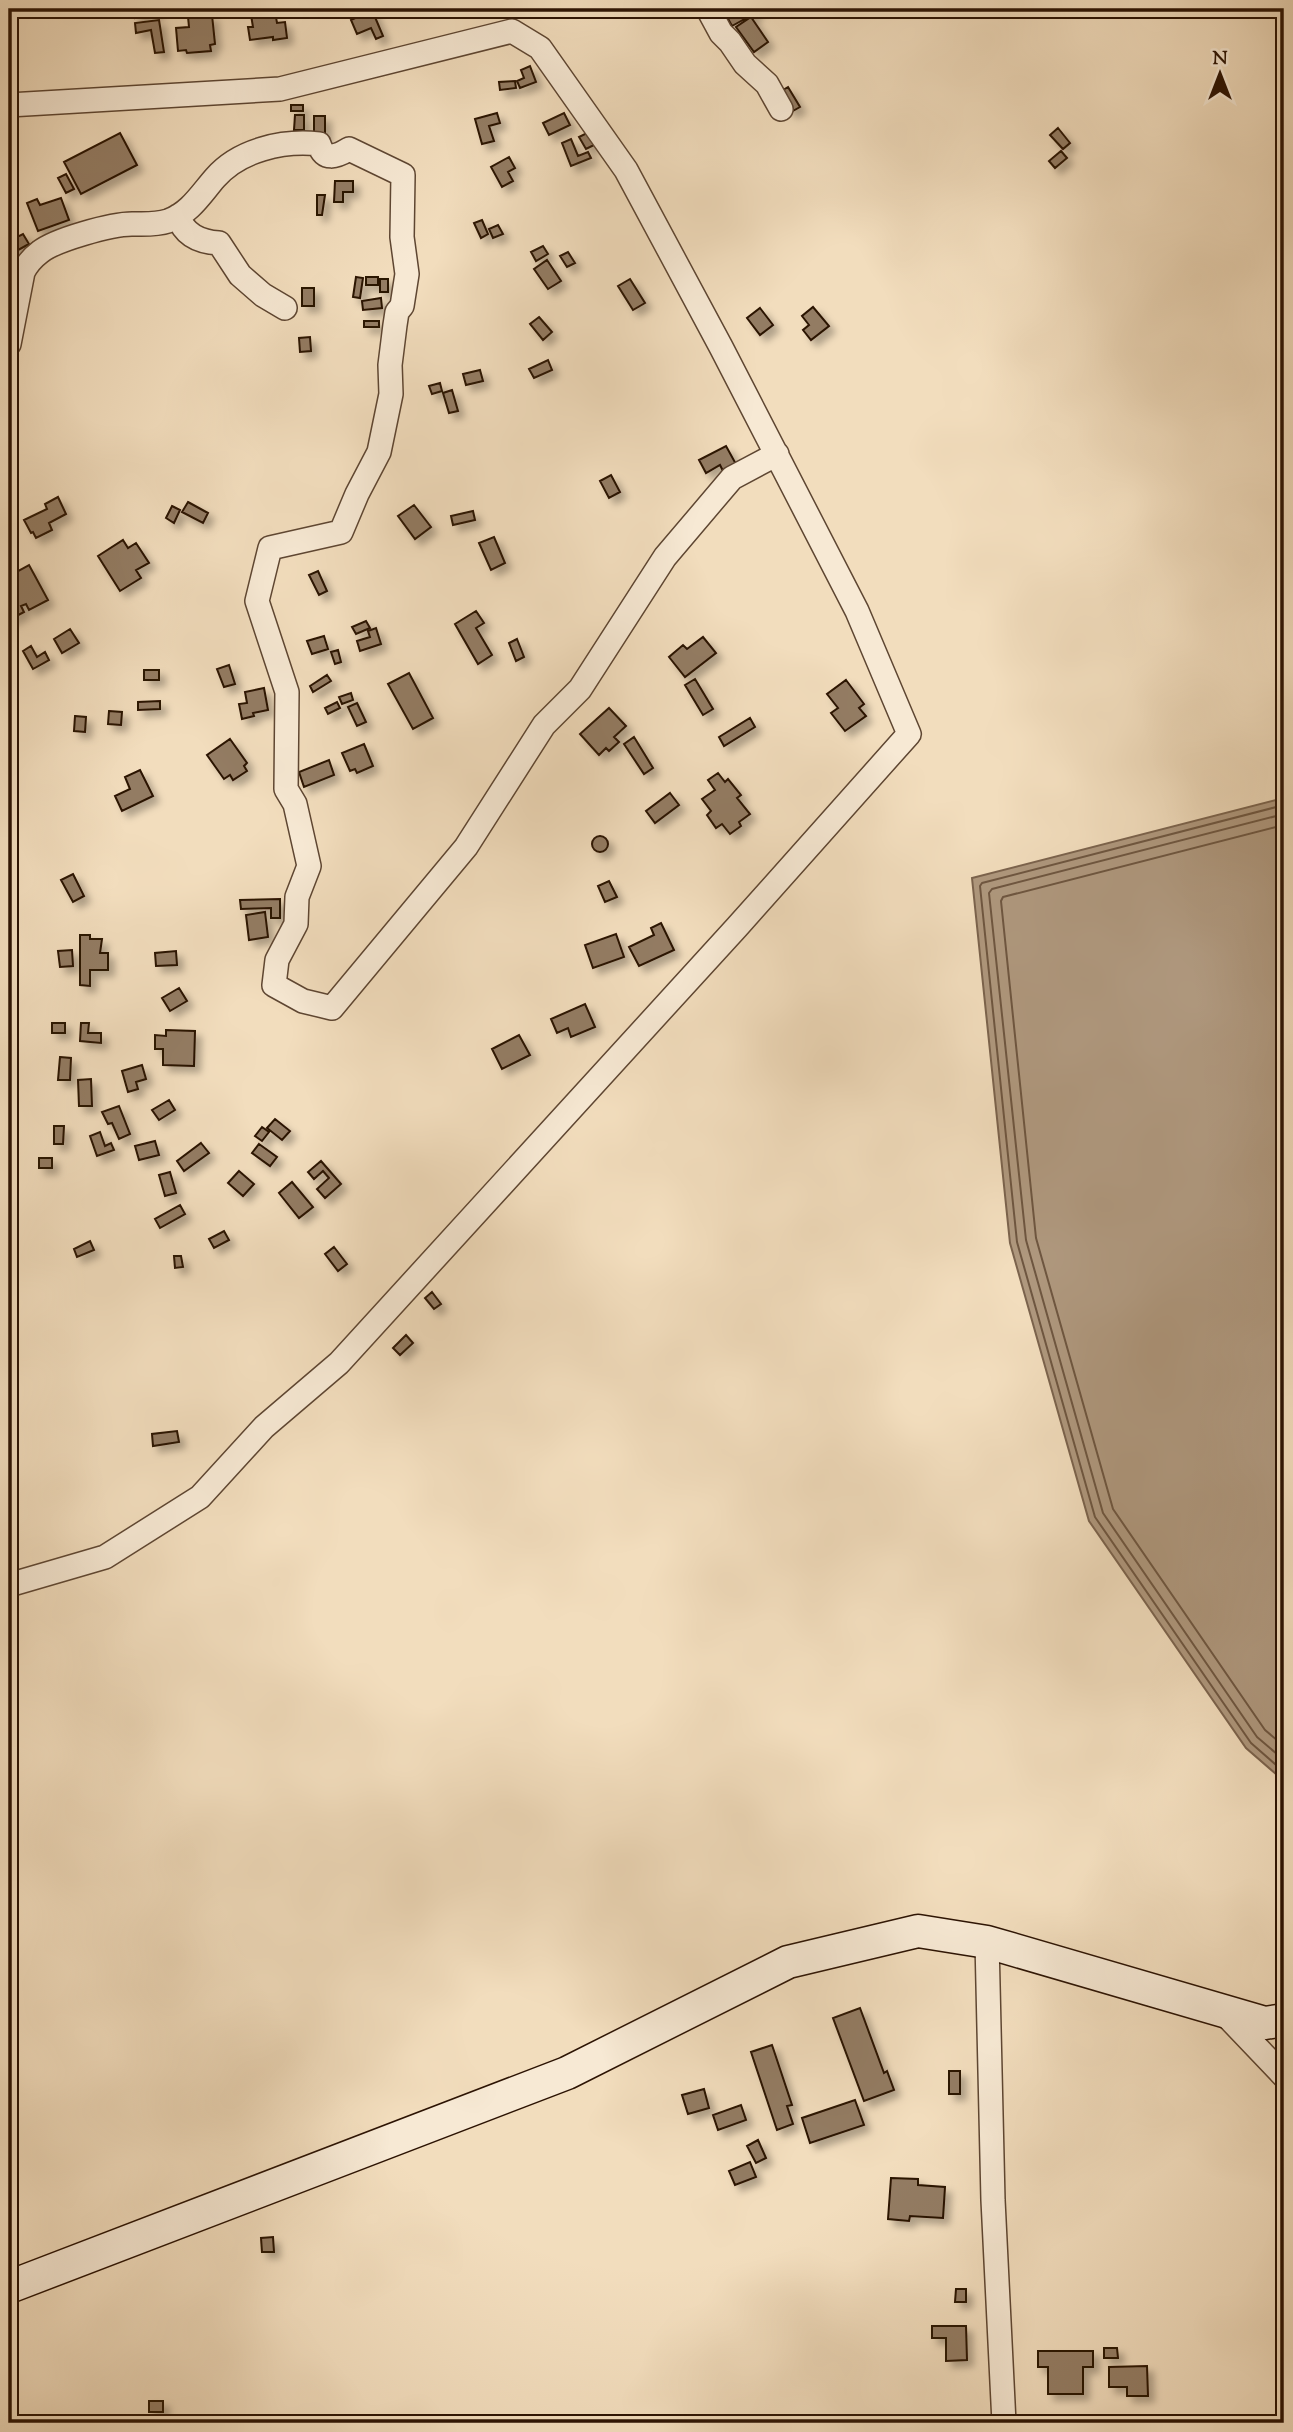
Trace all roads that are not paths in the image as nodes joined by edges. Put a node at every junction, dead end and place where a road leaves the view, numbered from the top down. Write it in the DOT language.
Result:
graph roads {
  1 [pos="708,9"];
  2 [pos="9,104"];
  3 [pos="781,109"];
  4 [pos="178,216"];
  5 [pos="285,308"];
  6 [pos="9,344"];
  7 [pos="777,454"];
  8 [pos="9,1585"];
  9 [pos="987,1942"];
  10 [pos="1220,2010"];
  11 [pos="1284,2020"];
  12 [pos="1284,2076"];
  13 [pos="9,2287"];
  14 [pos="1004,2423"];
  1 -- 3 [label="street"];
  2 -- 7 [label="street"];
  4 -- 5 [label="street"];
  4 -- 6 [label="street"];
  4 -- 7 [label="street"];
  7 -- 8 [label="street"];
  9 -- 10 [label="street"];
  9 -- 13 [label="street"];
  9 -- 14 [label="street"];
  10 -- 11 [label="street"];
  10 -- 12 [label="street"];
}
